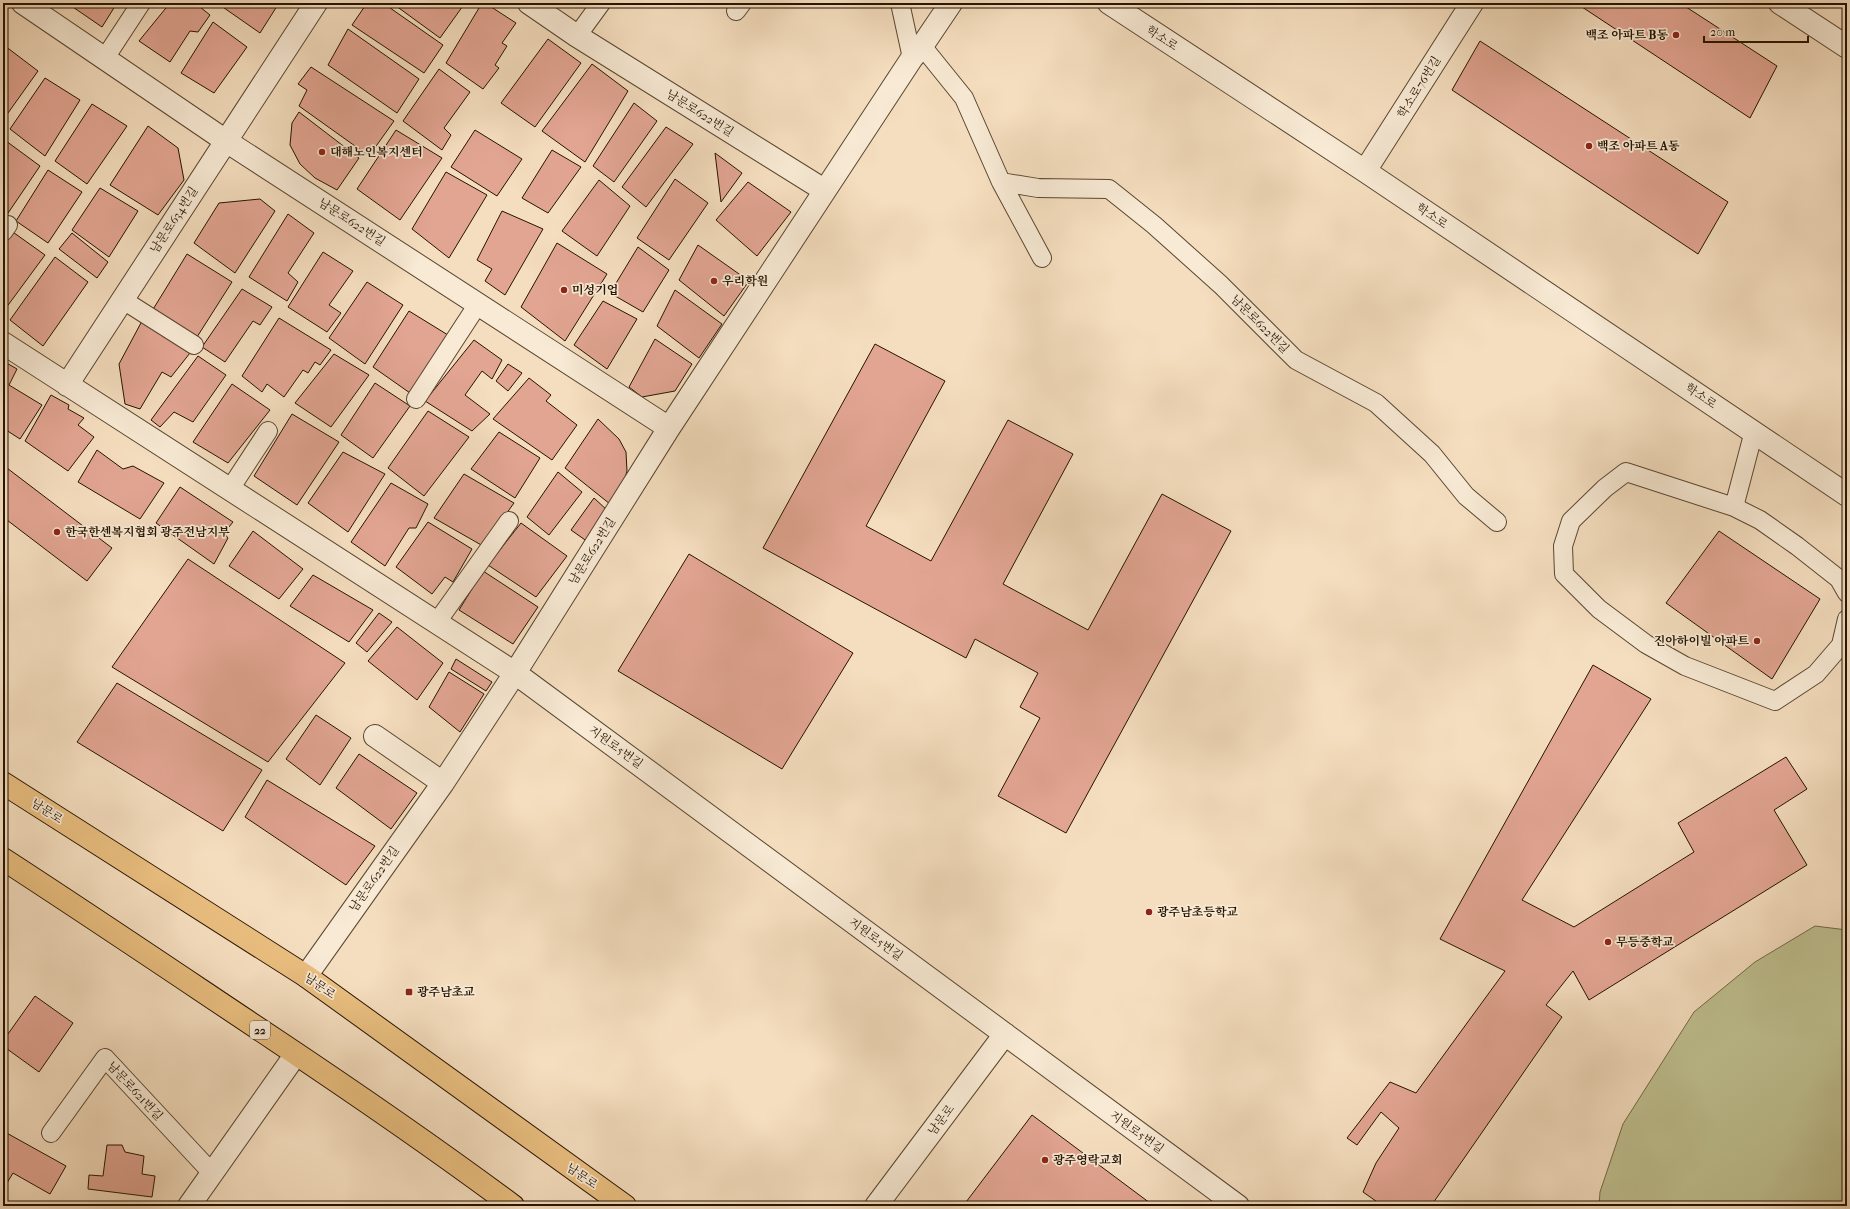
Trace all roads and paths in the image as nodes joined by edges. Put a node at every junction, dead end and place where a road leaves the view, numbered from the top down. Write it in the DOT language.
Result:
graph roads {
  1 [pos="23,3"];
  2 [pos="142,3"];
  3 [pos="316,3"];
  4 [pos="529,3"];
  5 [pos="601,3"];
  6 [pos="900,3"];
  7 [pos="951,3"];
  8 [pos="1109,3"];
  9 [pos="1472,3"];
  10 [pos="1780,3"];
  11 [pos="577,36"];
  12 [pos="1847,47"];
  13 [pos="917,52"];
  14 [pos="105,58"];
  15 [pos="226,141"];
  16 [pos="1365,171"];
  17 [pos="1001,182"];
  18 [pos="824,190"];
  19 [pos="1042,258"];
  20 [pos="123,300"];
  21 [pos="478,304"];
  22 [pos="3,343"];
  23 [pos="194,345"];
  24 [pos="67,385"];
  25 [pos="416,399"];
  26 [pos="669,428"];
  27 [pos="268,431"];
  28 [pos="1754,431"];
  29 [pos="230,490"];
  30 [pos="1847,495"];
  31 [pos="1734,507"];
  32 [pos="509,521"];
  33 [pos="1497,522"];
  34 [pos="1847,593"];
  35 [pos="1847,619"];
  36 [pos="437,622"];
  37 [pos="515,673"];
  38 [pos="375,736"];
  39 [pos="3,783"];
  40 [pos="443,783"];
  41 [pos="3,859"];
  42 [pos="306,976"];
  43 [pos="1005,1034"];
  44 [pos="296,1054"];
  45 [pos="51,1134"];
  46 [pos="212,1173"];
  47 [pos="189,1206"];
  48 [pos="513,1206"];
  49 [pos="626,1206"];
  50 [pos="876,1206"];
  51 [pos="1238,1206"];
  1 -- 14 [label="street"];
  2 -- 14 [label="lane"];
  3 -- 15 [label="street, 남문로634번길"];
  4 -- 11 [label="street, 남문로622번길"];
  5 -- 11 [label="lane"];
  6 -- 13 [label="lane"];
  7 -- 13 [label="street, 남문로622번길"];
  8 -- 16 [label="street, 학소로"];
  9 -- 16 [label="street, 학소로76번길"];
  10 -- 12 [label="street"];
  11 -- 18 [label="street, 남문로622번길"];
  13 -- 17 [label="lane"];
  13 -- 18 [label="street, 남문로622번길"];
  14 -- 15 [label="street"];
  15 -- 20 [label="street, 남문로634번길"];
  15 -- 21 [label="street, 남문로622번길"];
  16 -- 28 [label="street, 학소로"];
  17 -- 19 [label="lane"];
  17 -- 33 [label="lane, 남문로622번길"];
  18 -- 26 [label="street, 남문로622번길"];
  20 -- 23 [label="lane"];
  20 -- 24 [label="street, 남문로634번길"];
  21 -- 25 [label="lane"];
  21 -- 26 [label="street, 남문로622번길"];
  22 -- 24 [label="street"];
  24 -- 29 [label="street"];
  26 -- 37 [label="street, 남문로622번길"];
  27 -- 29 [label="lane"];
  28 -- 30 [label="street, 학소로"];
  28 -- 31 [label="lane"];
  29 -- 36 [label="street"];
  31 -- 34 [label="lane"];
  31 -- 35 [label="lane"];
  32 -- 36 [label="lane"];
  36 -- 37 [label="street"];
  37 -- 40 [label="street, 남문로622번길"];
  37 -- 43 [label="street, 지원로5번길"];
  38 -- 40 [label="street"];
  39 -- 42 [label="main road, 남문로"];
  40 -- 42 [label="street, 남문로622번길"];
  41 -- 44 [label="main road, 22"];
  42 -- 49 [label="main road, 남문로"];
  43 -- 50 [label="street, 남문로"];
  43 -- 51 [label="street, 지원로5번길"];
  44 -- 46 [label="street"];
  44 -- 48 [label="main road, 22"];
  45 -- 46 [label="lane, 남문로621번길"];
  46 -- 47 [label="street"];
}
